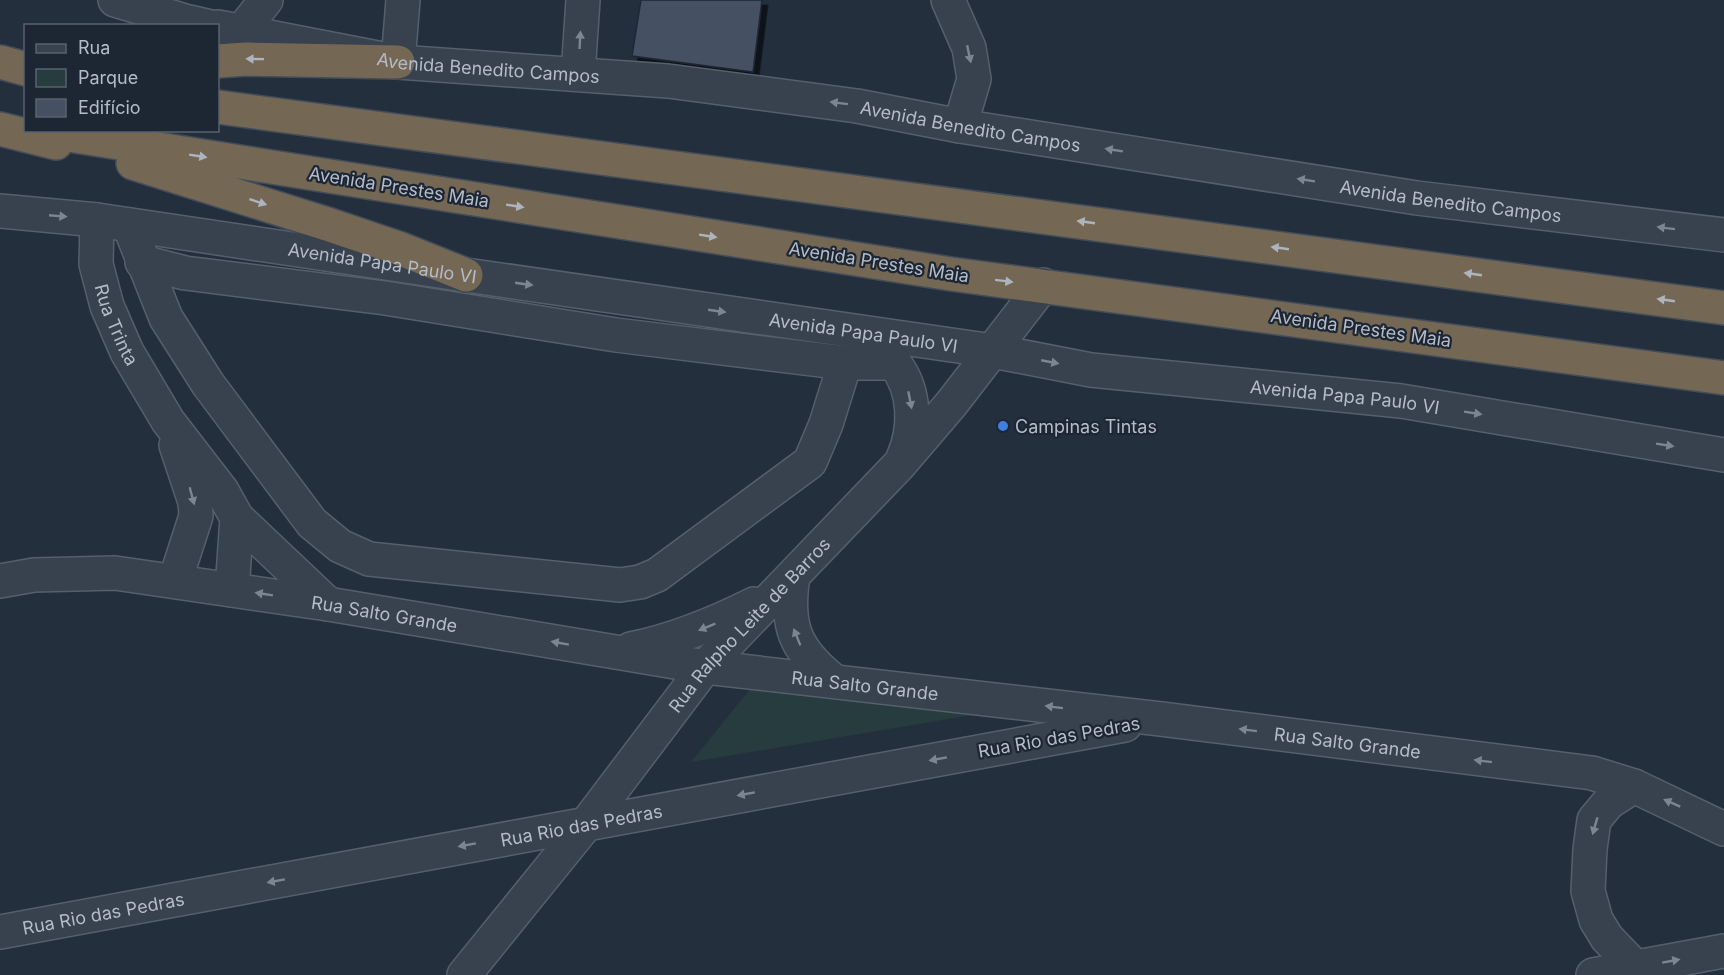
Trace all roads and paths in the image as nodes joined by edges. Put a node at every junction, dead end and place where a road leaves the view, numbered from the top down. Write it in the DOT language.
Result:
graph roads {
  1 [pos="115,0"];
  2 [pos="266,0"];
  3 [pos="403,0"];
  4 [pos="948,0"];
  5 [pos="582,3"];
  6 [pos="198,24"];
  7 [pos="229,30"];
  8 [pos="0,55"];
  9 [pos="24,57"];
  10 [pos="219,61"];
  11 [pos="0,62"];
  12 [pos="398,62"];
  13 [pos="24,68"];
  14 [pos="578,74"];
  15 [pos="219,107"];
  16 [pos="960,126"];
  17 [pos="0,127"];
  18 [pos="24,129"];
  19 [pos="50,132"];
  20 [pos="0,211"];
  21 [pos="97,220"];
  22 [pos="129,225"];
  23 [pos="1724,235"];
  24 [pos="142,262"];
  25 [pos="466,275"];
  26 [pos="1043,285"];
  27 [pos="1724,308"];
  28 [pos="845,330"];
  29 [pos="993,351"];
  30 [pos="845,363"];
  31 [pos="895,363"];
  32 [pos="1724,378"];
  33 [pos="168,421"];
  34 [pos="1724,455"];
  35 [pos="899,465"];
  36 [pos="237,518"];
  37 [pos="794,576"];
  38 [pos="0,581"];
  39 [pos="175,581"];
  40 [pos="232,590"];
  41 [pos="328,604"];
  42 [pos="618,652"];
  43 [pos="705,667"];
  44 [pos="834,681"];
  45 [pos="1161,719"];
  46 [pos="1634,786"];
  47 [pos="587,823"];
  48 [pos="1724,829"];
  49 [pos="0,932"];
  50 [pos="1720,950"];
  51 [pos="1635,967"];
  52 [pos="464,975"];
  53 [pos="1593,975"];
  1 -- 6 [label="street"];
  2 -- 7 [label="street"];
  3 -- 12 [label="street"];
  4 -- 16 [label="street, one-way"];
  14 -- 5 [label="street, one-way"];
  7 -- 12 [label="street, Avenida Benedito Campos"];
  8 -- 9 [label="highway"];
  12 -- 10 [label="highway, one-way"];
  11 -- 13 [label="highway"];
  12 -- 14 [label="street, Avenida Benedito Campos"];
  16 -- 14 [label="street, Avenida Benedito Campos, one-way"];
  27 -- 15 [label="highway, one-way"];
  23 -- 16 [label="street, Avenida Benedito Campos, one-way"];
  17 -- 18 [label="highway"];
  17 -- 25 [label="highway, one-way"];
  19 -- 26 [label="highway, Avenida Prestes Maia, one-way"];
  20 -- 21 [label="street, Avenida Papa Paulo VI, one-way"];
  21 -- 22 [label="street, Avenida Papa Paulo VI"];
  21 -- 33 [label="street, Rua Trinta"];
  22 -- 24 [label="street"];
  22 -- 25 [label="street, Avenida Papa Paulo VI"];
  24 -- 30 [label="street"];
  24 -- 30 [label="street"];
  25 -- 28 [label="street, Avenida Papa Paulo VI, one-way"];
  26 -- 29 [label="street, Rua Ralpho Leite de Barros"];
  26 -- 32 [label="highway, Avenida Prestes Maia"];
  28 -- 29 [label="street, Avenida Papa Paulo VI"];
  28 -- 31 [label="street"];
  29 -- 34 [label="street, Avenida Papa Paulo VI, one-way"];
  29 -- 35 [label="street, Rua Ralpho Leite de Barros"];
  30 -- 31 [label="street"];
  31 -- 35 [label="street, one-way"];
  33 -- 36 [label="street, Rua Trinta"];
  33 -- 39 [label="street, Rua Trinta, one-way"];
  35 -- 37 [label="street, Rua Ralpho Leite de Barros"];
  36 -- 40 [label="street"];
  36 -- 41 [label="street, Rua Trinta"];
  37 -- 42 [label="street, one-way"];
  37 -- 43 [label="street, Rua Ralpho Leite de Barros"];
  44 -- 37 [label="street, one-way"];
  38 -- 39 [label="street, Rua Salto Grande"];
  39 -- 40 [label="street, Rua Salto Grande"];
  41 -- 40 [label="street, Rua Salto Grande, one-way"];
  42 -- 41 [label="street, Rua Salto Grande, one-way"];
  42 -- 43 [label="street, Rua Salto Grande"];
  43 -- 44 [label="street, Rua Salto Grande"];
  43 -- 47 [label="street, Rua Ralpho Leite de Barros"];
  45 -- 44 [label="street, Rua Salto Grande, one-way"];
  46 -- 45 [label="street, Rua Salto Grande, one-way"];
  45 -- 47 [label="street, Rua Rio das Pedras, one-way"];
  48 -- 46 [label="street, Rua Salto Grande, one-way"];
  46 -- 51 [label="street, one-way"];
  47 -- 49 [label="street, Rua Rio das Pedras, one-way"];
  47 -- 52 [label="street, Rua Ralpho Leite de Barros"];
  51 -- 50 [label="street, one-way"];
  51 -- 53 [label="street"];
}
